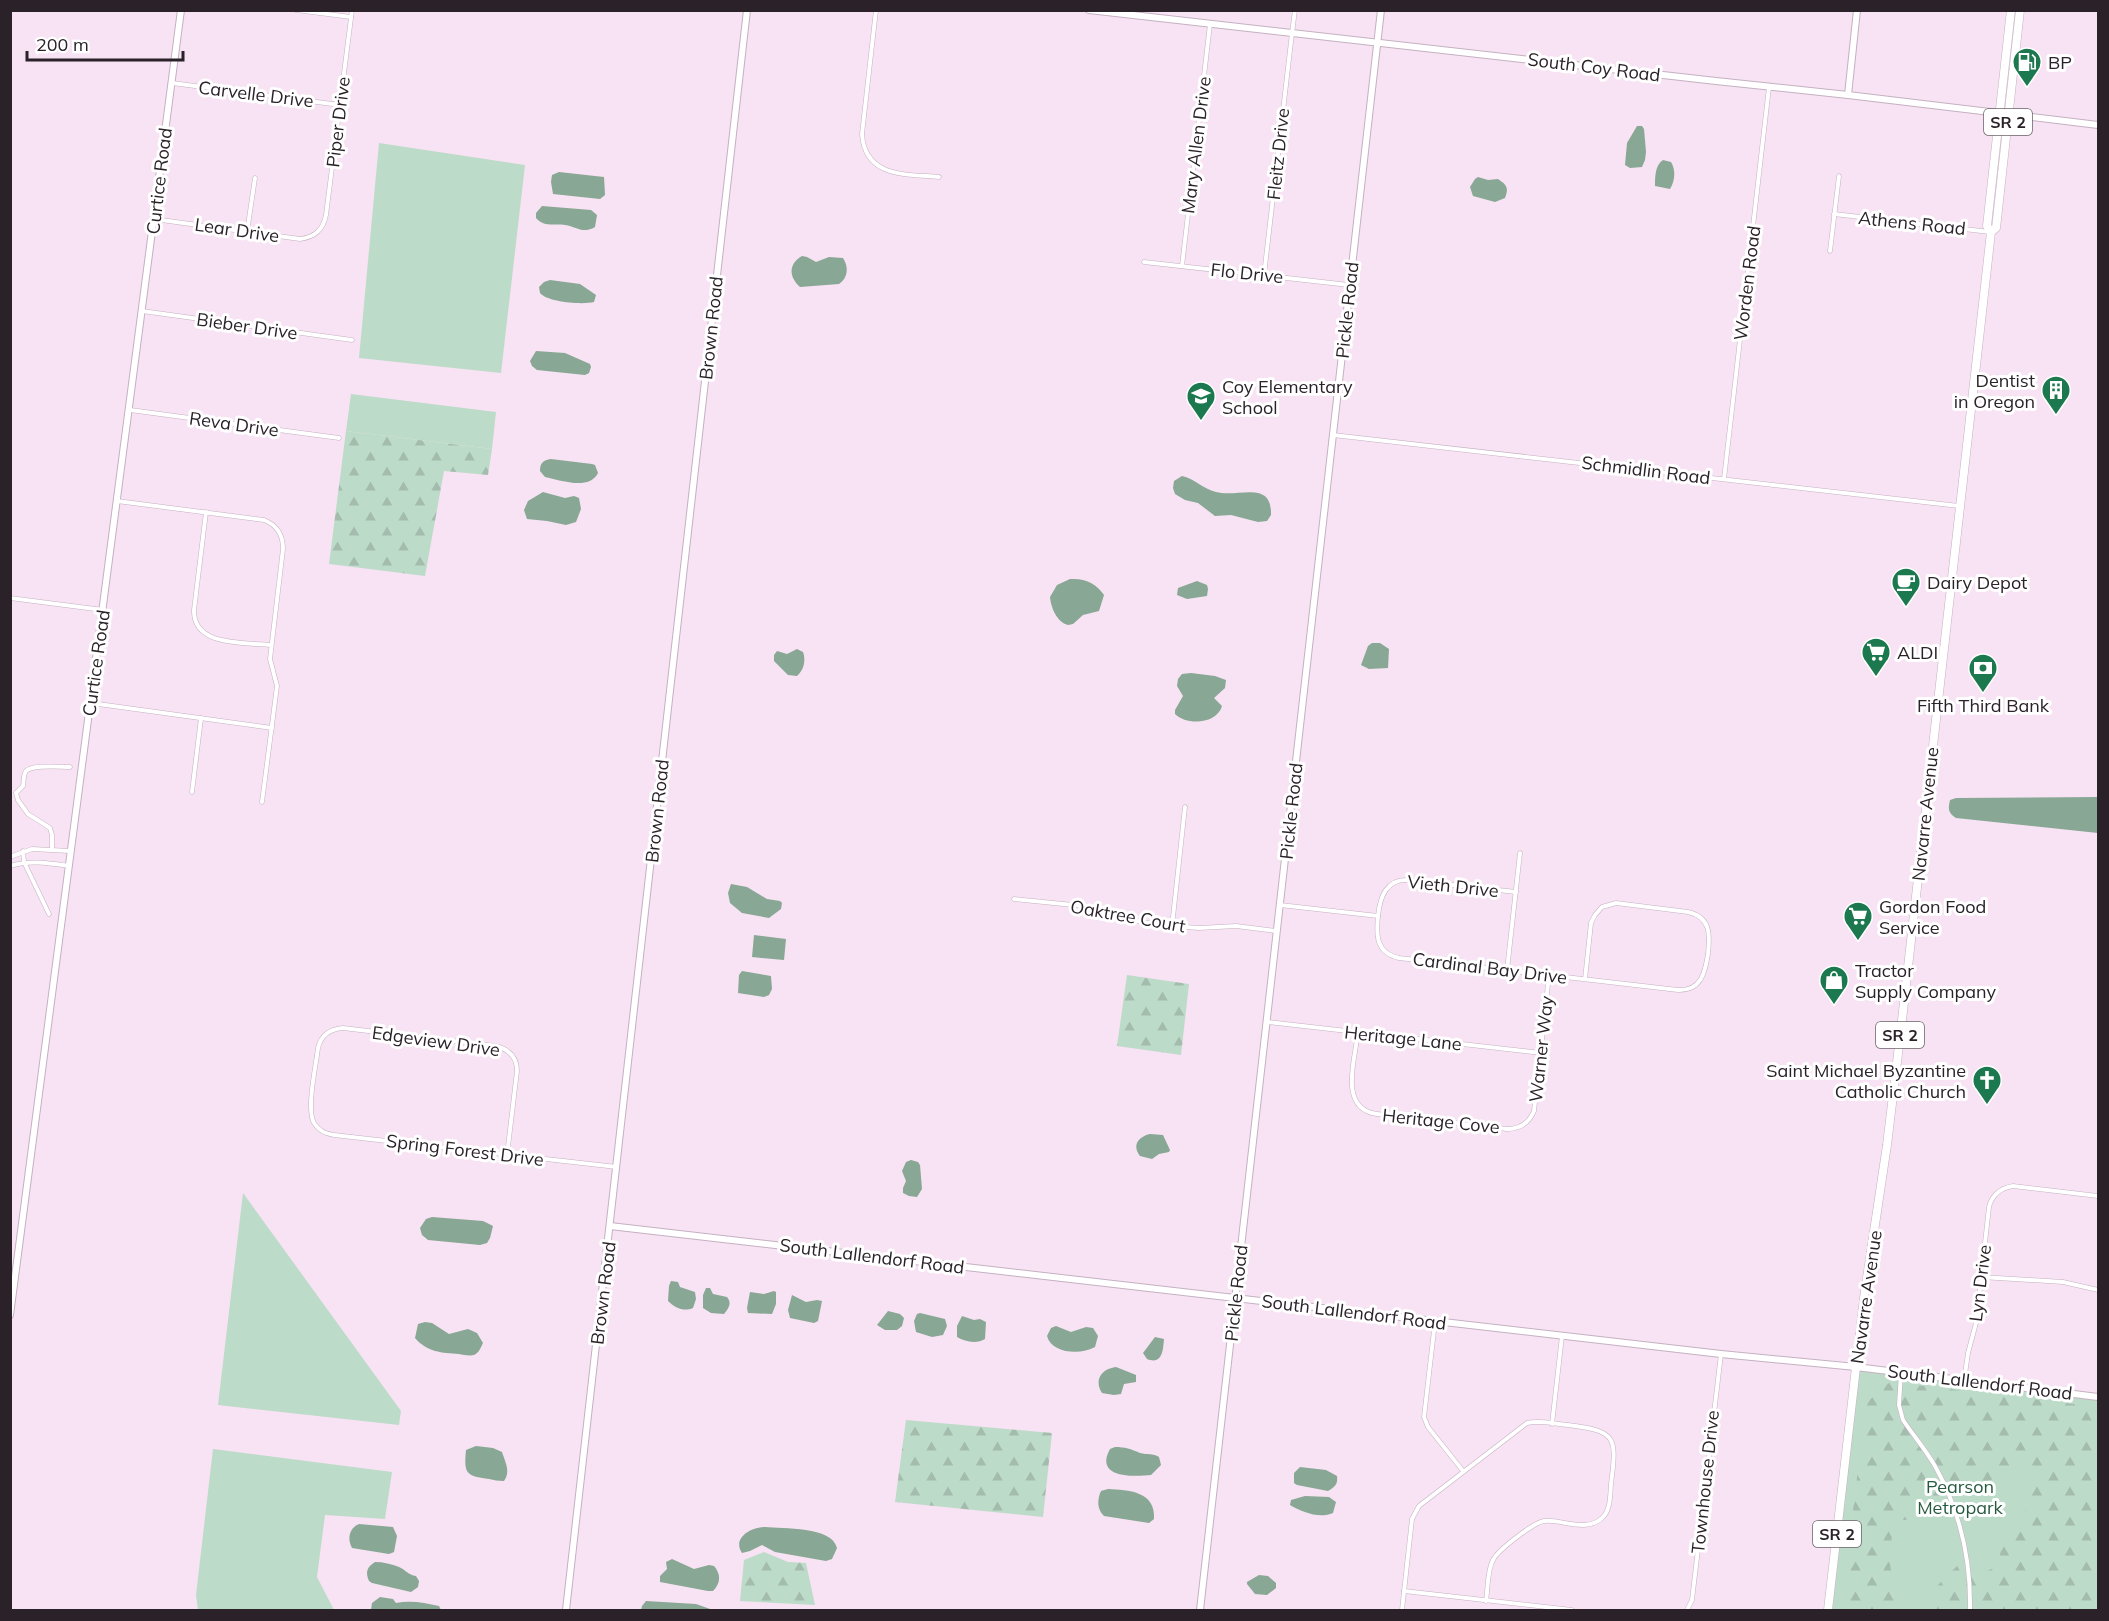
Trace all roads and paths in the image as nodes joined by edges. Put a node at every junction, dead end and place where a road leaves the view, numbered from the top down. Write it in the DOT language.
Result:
graph roads {
  1 [pos="181,10"];
  2 [pos="296,10"];
  3 [pos="352,10"];
  4 [pos="747,10"];
  5 [pos="876,10"];
  6 [pos="1089,10"];
  7 [pos="1295,10"];
  8 [pos="1382,10"];
  9 [pos="1857,10"];
  10 [pos="2011,10"];
  11 [pos="2020,10"];
  12 [pos="351,17"];
  13 [pos="1210,24"];
  14 [pos="1292,33"];
  15 [pos="1378,43"];
  16 [pos="172,83"];
  17 [pos="1769,86"];
  18 [pos="1848,94"];
  19 [pos="340,105"];
  20 [pos="1999,112"];
  21 [pos="2009,113"];
  22 [pos="2098,124"];
  23 [pos="1839,176"];
  24 [pos="939,177"];
  25 [pos="255,178"];
  26 [pos="1990,196"];
  27 [pos="1834,214"];
  28 [pos="154,219"];
  29 [pos="1997,219"];
  30 [pos="247,232"];
  31 [pos="318,232"];
  32 [pos="1991,232"];
  33 [pos="1830,251"];
  34 [pos="1144,262"];
  35 [pos="1182,266"];
  36 [pos="1264,275"];
  37 [pos="1350,285"];
  38 [pos="142,311"];
  39 [pos="352,340"];
  40 [pos="130,410"];
  41 [pos="1333,435"];
  42 [pos="339,438"];
  43 [pos="1724,479"];
  44 [pos="117,501"];
  45 [pos="1960,506"];
  46 [pos="206,512"];
  47 [pos="10,598"];
  48 [pos="104,610"];
  49 [pos="271,645"];
  50 [pos="91,703"];
  51 [pos="201,718"];
  52 [pos="272,728"];
  53 [pos="70,767"];
  54 [pos="192,792"];
  55 [pos="262,802"];
  56 [pos="1185,807"];
  57 [pos="52,849"];
  58 [pos="23,851"];
  59 [pos="70,851"];
  60 [pos="1520,853"];
  61 [pos="10,857"];
  62 [pos="24,862"];
  63 [pos="10,866"];
  64 [pos="69,866"];
  65 [pos="1516,892"];
  66 [pos="1014,899"];
  67 [pos="1280,905"];
  68 [pos="49,914"];
  69 [pos="1378,916"];
  70 [pos="1172,926"];
  71 [pos="1277,931"];
  72 [pos="1507,970"];
  73 [pos="1549,975"];
  74 [pos="1585,979"];
  75 [pos="1266,1022"];
  76 [pos="329,1032"];
  77 [pos="1358,1033"];
  78 [pos="1541,1053"];
  79 [pos="1528,1121"];
  80 [pos="507,1155"];
  81 [pos="617,1167"];
  82 [pos="2098,1196"];
  83 [pos="610,1226"];
  84 [pos="1981,1278"];
  85 [pos="2098,1290"];
  86 [pos="1235,1298"];
  87 [pos="10,1315"];
  88 [pos="1435,1321"];
  89 [pos="1562,1336"];
  90 [pos="1721,1354"];
  91 [pos="1856,1367"];
  92 [pos="1901,1372"];
  93 [pos="1964,1381"];
  94 [pos="2098,1397"];
  95 [pos="1552,1424"];
  96 [pos="1463,1471"];
  97 [pos="1404,1591"];
  98 [pos="1486,1601"];
  99 [pos="566,1611"];
  100 [pos="1200,1611"];
  101 [pos="1402,1611"];
  102 [pos="1572,1611"];
  103 [pos="1688,1611"];
  104 [pos="1828,1611"];
  105 [pos="1970,1611"];
  1 -- 16 [label="street, Curtice Road"];
  2 -- 12 [label="street"];
  3 -- 12 [label="street, Piper Drive"];
  4 -- 81 [label="street, Brown Road"];
  5 -- 24 [label="street"];
  6 -- 13 [label="street, South Coy Road"];
  7 -- 14 [label="street, Fleitz Drive"];
  8 -- 15 [label="street, Pickle Road"];
  9 -- 18 [label="street"];
  10 -- 20 [label="highway, Navarre Avenue / SR 2"];
  11 -- 21 [label="highway, Navarre Avenue / SR 2"];
  12 -- 19 [label="street, Piper Drive"];
  13 -- 14 [label="street, South Coy Road"];
  13 -- 35 [label="street, Mary Allen Drive"];
  14 -- 15 [label="street, South Coy Road"];
  14 -- 36 [label="street, Fleitz Drive"];
  15 -- 17 [label="street, South Coy Road"];
  15 -- 37 [label="street, Pickle Road"];
  16 -- 19 [label="street, Carvelle Drive"];
  16 -- 28 [label="street, Curtice Road"];
  17 -- 18 [label="street, South Coy Road"];
  17 -- 43 [label="street, Worden Road"];
  18 -- 20 [label="street, South Coy Road"];
  19 -- 31 [label="street, Piper Drive"];
  20 -- 21 [label="street, South Coy Road"];
  20 -- 26 [label="highway, Navarre Avenue / SR 2"];
  21 -- 22 [label="street, South Coy Road"];
  21 -- 29 [label="highway, Navarre Avenue / SR 2"];
  23 -- 27 [label="street"];
  25 -- 30 [label="street"];
  26 -- 29 [label="highway"];
  26 -- 32 [label="highway, Navarre Avenue / SR 2"];
  27 -- 32 [label="street, Athens Road"];
  27 -- 33 [label="street"];
  28 -- 30 [label="street, Lear Drive"];
  28 -- 38 [label="street, Curtice Road"];
  29 -- 32 [label="highway, Navarre Avenue / SR 2"];
  30 -- 31 [label="street, Lear Drive"];
  32 -- 45 [label="highway, Navarre Avenue / SR 2"];
  34 -- 35 [label="street, Flo Drive"];
  35 -- 36 [label="street, Flo Drive"];
  36 -- 37 [label="street, Flo Drive"];
  37 -- 41 [label="street, Pickle Road"];
  38 -- 39 [label="street, Bieber Drive"];
  38 -- 40 [label="street, Curtice Road"];
  40 -- 42 [label="street, Reva Drive"];
  40 -- 44 [label="street, Curtice Road"];
  41 -- 43 [label="street, Schmidlin Road"];
  41 -- 67 [label="street, Pickle Road"];
  43 -- 45 [label="street, Schmidlin Road"];
  44 -- 46 [label="street"];
  44 -- 48 [label="street, Curtice Road"];
  45 -- 91 [label="highway, Navarre Avenue / SR 2"];
  46 -- 49 [label="street"];
  46 -- 49 [label="street"];
  47 -- 48 [label="street"];
  48 -- 50 [label="street, Curtice Road"];
  49 -- 52 [label="street"];
  50 -- 51 [label="street"];
  50 -- 59 [label="street, Curtice Road"];
  51 -- 52 [label="street"];
  51 -- 54 [label="street"];
  52 -- 55 [label="street"];
  53 -- 57 [label="street"];
  56 -- 70 [label="street"];
  57 -- 58 [label="street"];
  57 -- 59 [label="street"];
  58 -- 61 [label="street"];
  58 -- 62 [label="street"];
  59 -- 64 [label="street, Curtice Road"];
  60 -- 65 [label="street"];
  62 -- 63 [label="street"];
  62 -- 64 [label="street"];
  62 -- 68 [label="street"];
  64 -- 87 [label="street, Curtice Road"];
  65 -- 69 [label="street, Vieth Drive"];
  65 -- 72 [label="street"];
  66 -- 70 [label="street, Oaktree Court"];
  67 -- 69 [label="street"];
  67 -- 71 [label="street, Pickle Road"];
  69 -- 72 [label="street, Cardinal Bay Drive"];
  70 -- 71 [label="street, Oaktree Court"];
  71 -- 75 [label="street, Pickle Road"];
  72 -- 73 [label="street, Cardinal Bay Drive"];
  73 -- 74 [label="street, Cardinal Bay Drive"];
  73 -- 78 [label="street, Warner Way"];
  74 -- 74 [label="street, Cardinal Bay Drive"];
  75 -- 77 [label="street, Heritage Lane"];
  75 -- 86 [label="street, Pickle Road"];
  76 -- 80 [label="street, Edgeview Drive"];
  76 -- 80 [label="street, Spring Forest Drive"];
  77 -- 78 [label="street, Heritage Lane"];
  77 -- 79 [label="street, Heritage Cove"];
  78 -- 79 [label="street, Warner Way"];
  80 -- 81 [label="street, Spring Forest Drive"];
  81 -- 83 [label="street, Brown Road"];
  82 -- 84 [label="street, Lyn Drive"];
  83 -- 86 [label="street, South Lallendorf Road"];
  83 -- 99 [label="street, Brown Road"];
  84 -- 85 [label="street"];
  84 -- 93 [label="street, Lyn Drive"];
  86 -- 88 [label="street, South Lallendorf Road"];
  86 -- 100 [label="street, Pickle Road"];
  88 -- 89 [label="street, South Lallendorf Road"];
  88 -- 96 [label="street"];
  89 -- 90 [label="street, South Lallendorf Road"];
  89 -- 95 [label="street"];
  90 -- 91 [label="street, South Lallendorf Road"];
  90 -- 103 [label="street, Townhouse Drive"];
  91 -- 92 [label="street, South Lallendorf Road"];
  91 -- 104 [label="highway, Navarre Avenue / SR 2"];
  92 -- 93 [label="street, South Lallendorf Road"];
  92 -- 105 [label="street"];
  93 -- 94 [label="street, South Lallendorf Road"];
  95 -- 96 [label="street"];
  95 -- 98 [label="street"];
  96 -- 97 [label="street"];
  97 -- 98 [label="street"];
  97 -- 101 [label="street"];
  98 -- 102 [label="street"];
}
